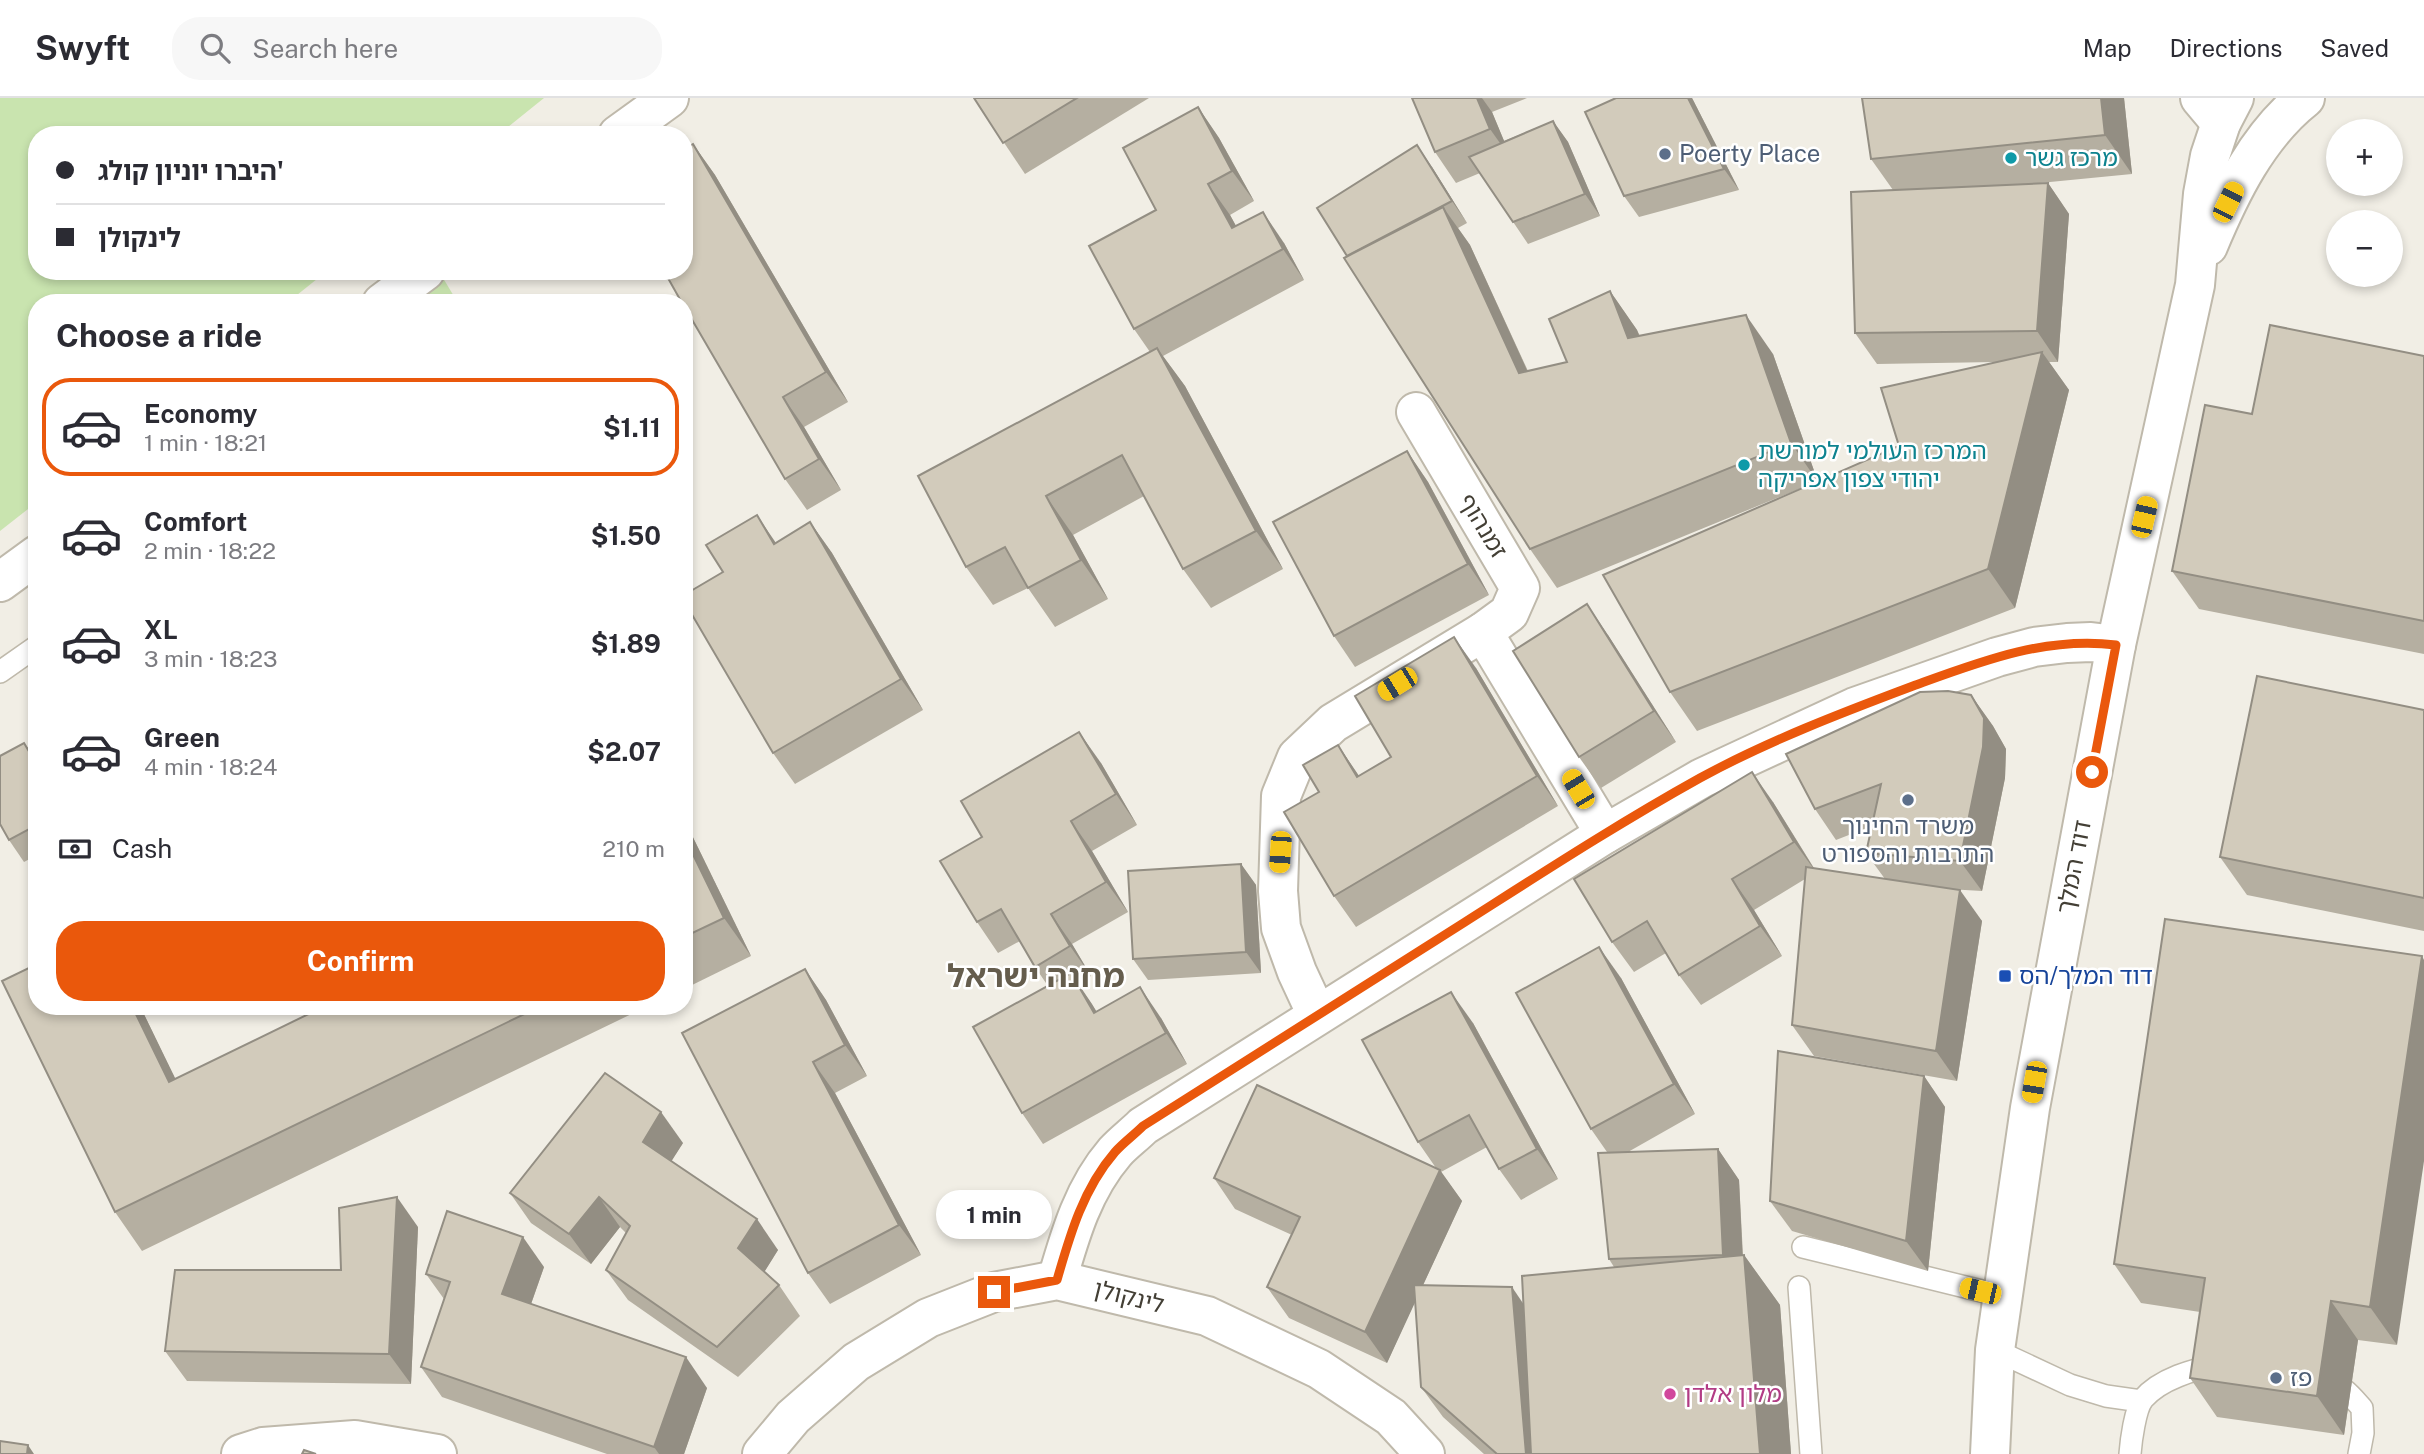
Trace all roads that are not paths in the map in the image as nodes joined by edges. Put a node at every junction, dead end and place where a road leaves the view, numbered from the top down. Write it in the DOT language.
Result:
graph roads {
  1 [pos="669,98"];
  2 [pos="2305,98"];
  3 [pos="2218,107"];
  4 [pos="630,126"];
  5 [pos="413,280"];
  6 [pos="2195,285"];
  7 [pos="394,294"];
  8 [pos="1416,412"];
  9 [pos="28,562"];
  10 [pos="0,582"];
  11 [pos="1483,632"];
  12 [pos="2116,645"];
  13 [pos="28,652"];
  14 [pos="0,672"];
  15 [pos="1605,834"];
  16 [pos="1317,1015"];
  17 [pos="1803,1247"];
  18 [pos="1057,1280"];
  19 [pos="1800,1287"];
  20 [pos="2001,1296"];
  21 [pos="1995,1350"];
  22 [pos="2239,1366"];
  23 [pos="2306,1377"];
  24 [pos="2141,1401"];
  25 [pos="241,1454"];
  26 [pos="437,1454"];
  27 [pos="761,1454"];
  28 [pos="1425,1454"];
  29 [pos="1811,1454"];
  30 [pos="1990,1454"];
  31 [pos="2130,1454"];
  32 [pos="2360,1454"];
  1 -- 4 [label="street"];
  2 -- 6 [label="street, דוד המלך"];
  3 -- 6 [label="street, דוד המלך"];
  5 -- 7 [label="street"];
  6 -- 12 [label="street, דוד המלך"];
  8 -- 11 [label="street, זמנהוף"];
  9 -- 10 [label="street"];
  11 -- 15 [label="street"];
  11 -- 16 [label="street"];
  12 -- 15 [label="street"];
  12 -- 20 [label="street, דוד המלך"];
  13 -- 14 [label="lane"];
  15 -- 16 [label="street"];
  16 -- 18 [label="street"];
  17 -- 20 [label="lane"];
  18 -- 27 [label="street, לינקולן"];
  18 -- 28 [label="street, לינקולן"];
  19 -- 29 [label="lane"];
  20 -- 21 [label="street, דוד המלך"];
  21 -- 24 [label="lane"];
  21 -- 30 [label="street, דוד המלך"];
  22 -- 24 [label="lane"];
  23 -- 32 [label="lane"];
  24 -- 31 [label="lane"];
  25 -- 26 [label="street"];
}
